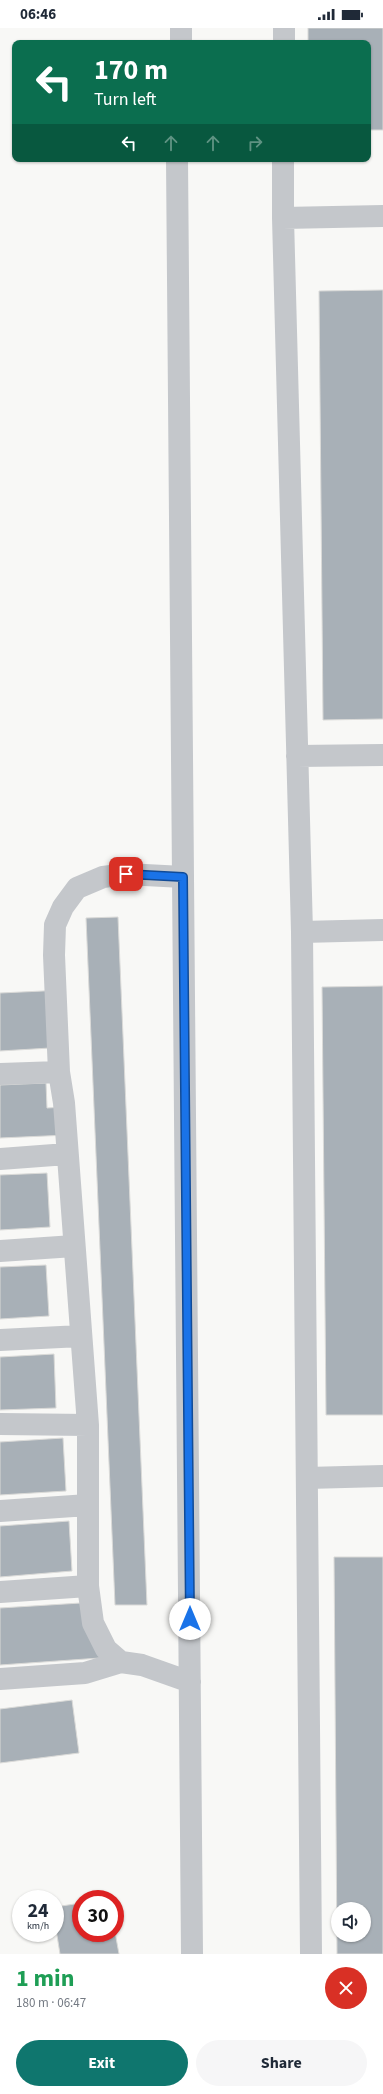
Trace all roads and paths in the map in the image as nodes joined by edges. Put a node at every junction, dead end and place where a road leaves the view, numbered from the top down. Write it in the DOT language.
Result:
graph roads {
  1 [pos="181,28"];
  2 [pos="284,28"];
  3 [pos="180,40"];
  4 [pos="284,40"];
  5 [pos="177,162"];
  6 [pos="284,162"];
  7 [pos="383,216"];
  8 [pos="283,218"];
  9 [pos="383,755"];
  10 [pos="297,756"];
  11 [pos="183,877"];
  12 [pos="383,930"];
  13 [pos="302,932"];
  14 [pos="59,1072"];
  15 [pos="0,1074"];
  16 [pos="67,1154"];
  17 [pos="0,1159"];
  18 [pos="74,1246"];
  19 [pos="0,1251"];
  20 [pos="81,1336"];
  21 [pos="0,1340"];
  22 [pos="0,1424"];
  23 [pos="88,1425"];
  24 [pos="383,1476"];
  25 [pos="307,1478"];
  26 [pos="88,1505"];
  27 [pos="0,1511"];
  28 [pos="88,1586"];
  29 [pos="0,1592"];
  30 [pos="121,1662"];
  31 [pos="0,1679"];
  32 [pos="190,1682"];
  33 [pos="192,1954"];
  34 [pos="311,1954"];
  1 -- 3 [label="street"];
  2 -- 4 [label="street"];
  5 -- 11 [label="street"];
  6 -- 8 [label="street"];
  7 -- 8 [label="street"];
  8 -- 10 [label="street"];
  9 -- 10 [label="street"];
  10 -- 13 [label="street"];
  11 -- 14 [label="street"];
  11 -- 32 [label="street"];
  12 -- 13 [label="street"];
  13 -- 25 [label="street"];
  14 -- 15 [label="street"];
  14 -- 16 [label="street"];
  16 -- 17 [label="street"];
  16 -- 18 [label="street"];
  18 -- 19 [label="street"];
  18 -- 20 [label="street"];
  20 -- 21 [label="street"];
  20 -- 23 [label="street"];
  22 -- 23 [label="street"];
  23 -- 26 [label="street"];
  24 -- 25 [label="street"];
  25 -- 34 [label="street"];
  26 -- 27 [label="street"];
  26 -- 28 [label="street"];
  28 -- 29 [label="street"];
  28 -- 30 [label="street"];
  30 -- 31 [label="street"];
  30 -- 32 [label="street"];
  32 -- 33 [label="street"];
}
